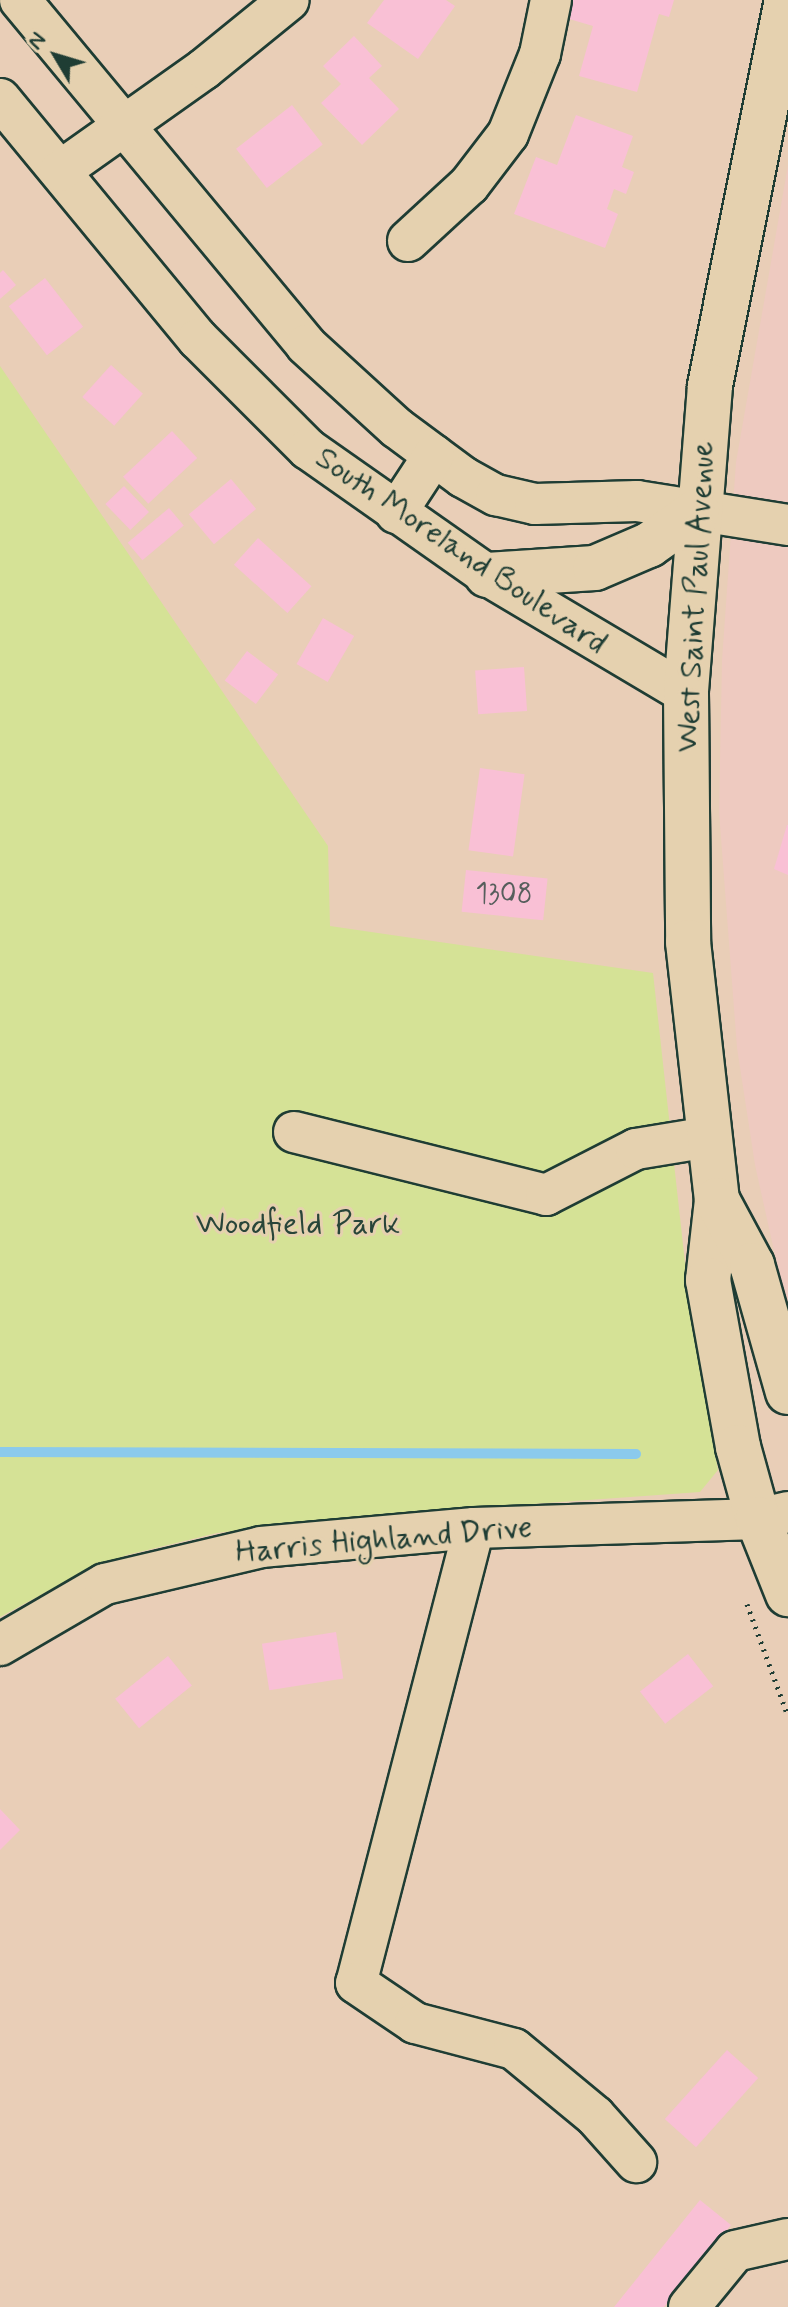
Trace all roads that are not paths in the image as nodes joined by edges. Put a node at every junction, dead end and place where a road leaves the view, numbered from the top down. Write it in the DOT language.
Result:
graph roads {
  1 [pos="20,0"];
  2 [pos="289,0"];
  3 [pos="551,0"];
  4 [pos="787,0"];
  5 [pos="0,99"];
  6 [pos="124,125"];
  7 [pos="60,171"];
  8 [pos="408,241"];
  9 [pos="434,455"];
  10 [pos="697,511"];
  11 [pos="396,513"];
  12 [pos="788,525"];
  13 [pos="487,575"];
  14 [pos="686,693"];
  15 [pos="294,1132"];
  16 [pos="709,1137"];
  17 [pos="717,1200"];
  18 [pos="788,1392"];
  19 [pos="773,1516"];
  20 [pos="474,1528"];
  21 [pos="788,1594"];
  22 [pos="0,1645"];
  23 [pos="636,2162"];
  24 [pos="788,2239"];
  25 [pos="689,2307"];
  1 -- 6 [label="street, South Moreland Boulevard"];
  2 -- 6 [label="street"];
  3 -- 8 [label="street"];
  4 -- 10 [label="main road, West Saint Paul Avenue"];
  5 -- 7 [label="street, South Moreland Boulevard"];
  6 -- 7 [label="street"];
  6 -- 9 [label="street, South Moreland Boulevard"];
  7 -- 11 [label="street, South Moreland Boulevard"];
  9 -- 10 [label="street, South Moreland Boulevard"];
  9 -- 11 [label="street"];
  10 -- 12 [label="street, South Moreland Boulevard"];
  10 -- 13 [label="main road"];
  10 -- 14 [label="main road, West Saint Paul Avenue"];
  11 -- 13 [label="street, South Moreland Boulevard"];
  13 -- 14 [label="street, South Moreland Boulevard"];
  14 -- 16 [label="main road, West Saint Paul Avenue"];
  15 -- 16 [label="street"];
  16 -- 17 [label="main road, West Saint Paul Avenue"];
  17 -- 18 [label="main road, West Saint Paul Avenue"];
  17 -- 19 [label="main road, West Saint Paul Avenue"];
  19 -- 20 [label="street, Harris Highland Drive"];
  19 -- 21 [label="main road, West Saint Paul Avenue"];
  20 -- 22 [label="street, Harris Highland Drive"];
  20 -- 23 [label="street"];
  24 -- 25 [label="street"];
}
